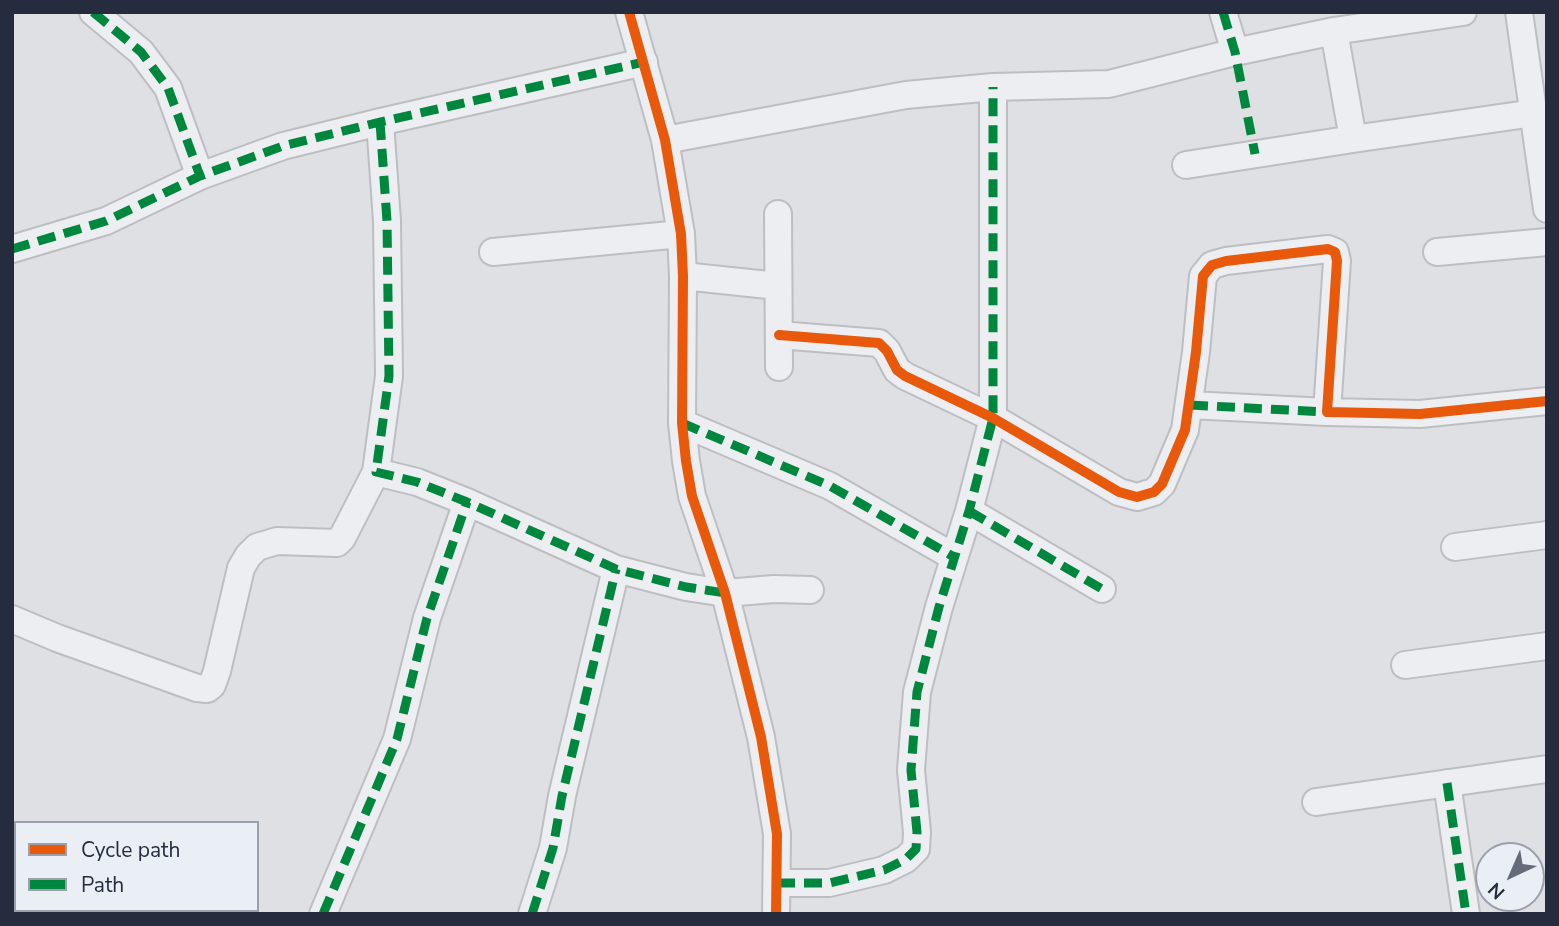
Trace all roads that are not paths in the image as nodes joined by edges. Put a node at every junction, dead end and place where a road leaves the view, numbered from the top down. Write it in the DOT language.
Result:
graph roads {
  1 [pos="629,12"];
  2 [pos="1223,12"];
  3 [pos="1463,12"];
  4 [pos="1519,12"];
  5 [pos="97,13"];
  6 [pos="1334,32"];
  7 [pos="1235,52"];
  8 [pos="644,62"];
  9 [pos="993,87"];
  10 [pos="1534,113"];
  11 [pos="380,122"];
  12 [pos="1353,139"];
  13 [pos="665,141"];
  14 [pos="1185,166"];
  15 [pos="200,176"];
  16 [pos="1547,209"];
  17 [pos="778,214"];
  18 [pos="681,234"];
  19 [pos="1547,242"];
  20 [pos="12,249"];
  21 [pos="492,252"];
  22 [pos="1437,252"];
  23 [pos="683,276"];
  24 [pos="778,286"];
  25 [pos="779,335"];
  26 [pos="779,367"];
  27 [pos="1547,401"];
  28 [pos="1190,405"];
  29 [pos="1327,412"];
  30 [pos="993,418"];
  31 [pos="682,424"];
  32 [pos="376,472"];
  33 [pos="467,502"];
  34 [pos="969,511"];
  35 [pos="1547,535"];
  36 [pos="1455,547"];
  37 [pos="954,557"];
  38 [pos="617,569"];
  39 [pos="1102,589"];
  40 [pos="810,590"];
  41 [pos="725,593"];
  42 [pos="12,619"];
  43 [pos="1547,646"];
  44 [pos="1405,665"];
  45 [pos="1547,769"];
  46 [pos="1447,783"];
  47 [pos="1316,802"];
  48 [pos="777,883"];
  49 [pos="323,914"];
  50 [pos="532,914"];
  51 [pos="776,914"];
  52 [pos="1466,914"];
  1 -- 8 [label="street"];
  2 -- 7 [label="street"];
  3 -- 6 [label="street"];
  4 -- 10 [label="street"];
  5 -- 15 [label="street"];
  6 -- 7 [label="street"];
  6 -- 12 [label="street"];
  7 -- 9 [label="street"];
  8 -- 11 [label="street"];
  8 -- 13 [label="street"];
  9 -- 13 [label="street"];
  9 -- 30 [label="street"];
  10 -- 12 [label="street"];
  10 -- 16 [label="street"];
  11 -- 15 [label="street"];
  11 -- 32 [label="street"];
  12 -- 14 [label="street"];
  13 -- 18 [label="street"];
  15 -- 20 [label="street"];
  17 -- 24 [label="street"];
  18 -- 21 [label="street"];
  18 -- 23 [label="street"];
  19 -- 22 [label="street"];
  23 -- 24 [label="street"];
  23 -- 31 [label="street"];
  24 -- 25 [label="street"];
  25 -- 26 [label="street"];
  25 -- 30 [label="street"];
  27 -- 29 [label="street"];
  28 -- 29 [label="street"];
  28 -- 29 [label="street"];
  28 -- 30 [label="street"];
  30 -- 34 [label="street"];
  31 -- 37 [label="street"];
  31 -- 41 [label="street"];
  32 -- 33 [label="street"];
  32 -- 42 [label="street"];
  33 -- 38 [label="street"];
  33 -- 49 [label="street"];
  34 -- 37 [label="street"];
  34 -- 39 [label="street"];
  35 -- 36 [label="street"];
  37 -- 48 [label="street"];
  38 -- 41 [label="street"];
  38 -- 50 [label="street"];
  40 -- 41 [label="street"];
  41 -- 48 [label="street"];
  43 -- 44 [label="street"];
  45 -- 46 [label="street"];
  46 -- 47 [label="street"];
  46 -- 52 [label="street"];
  48 -- 51 [label="street"];
}
